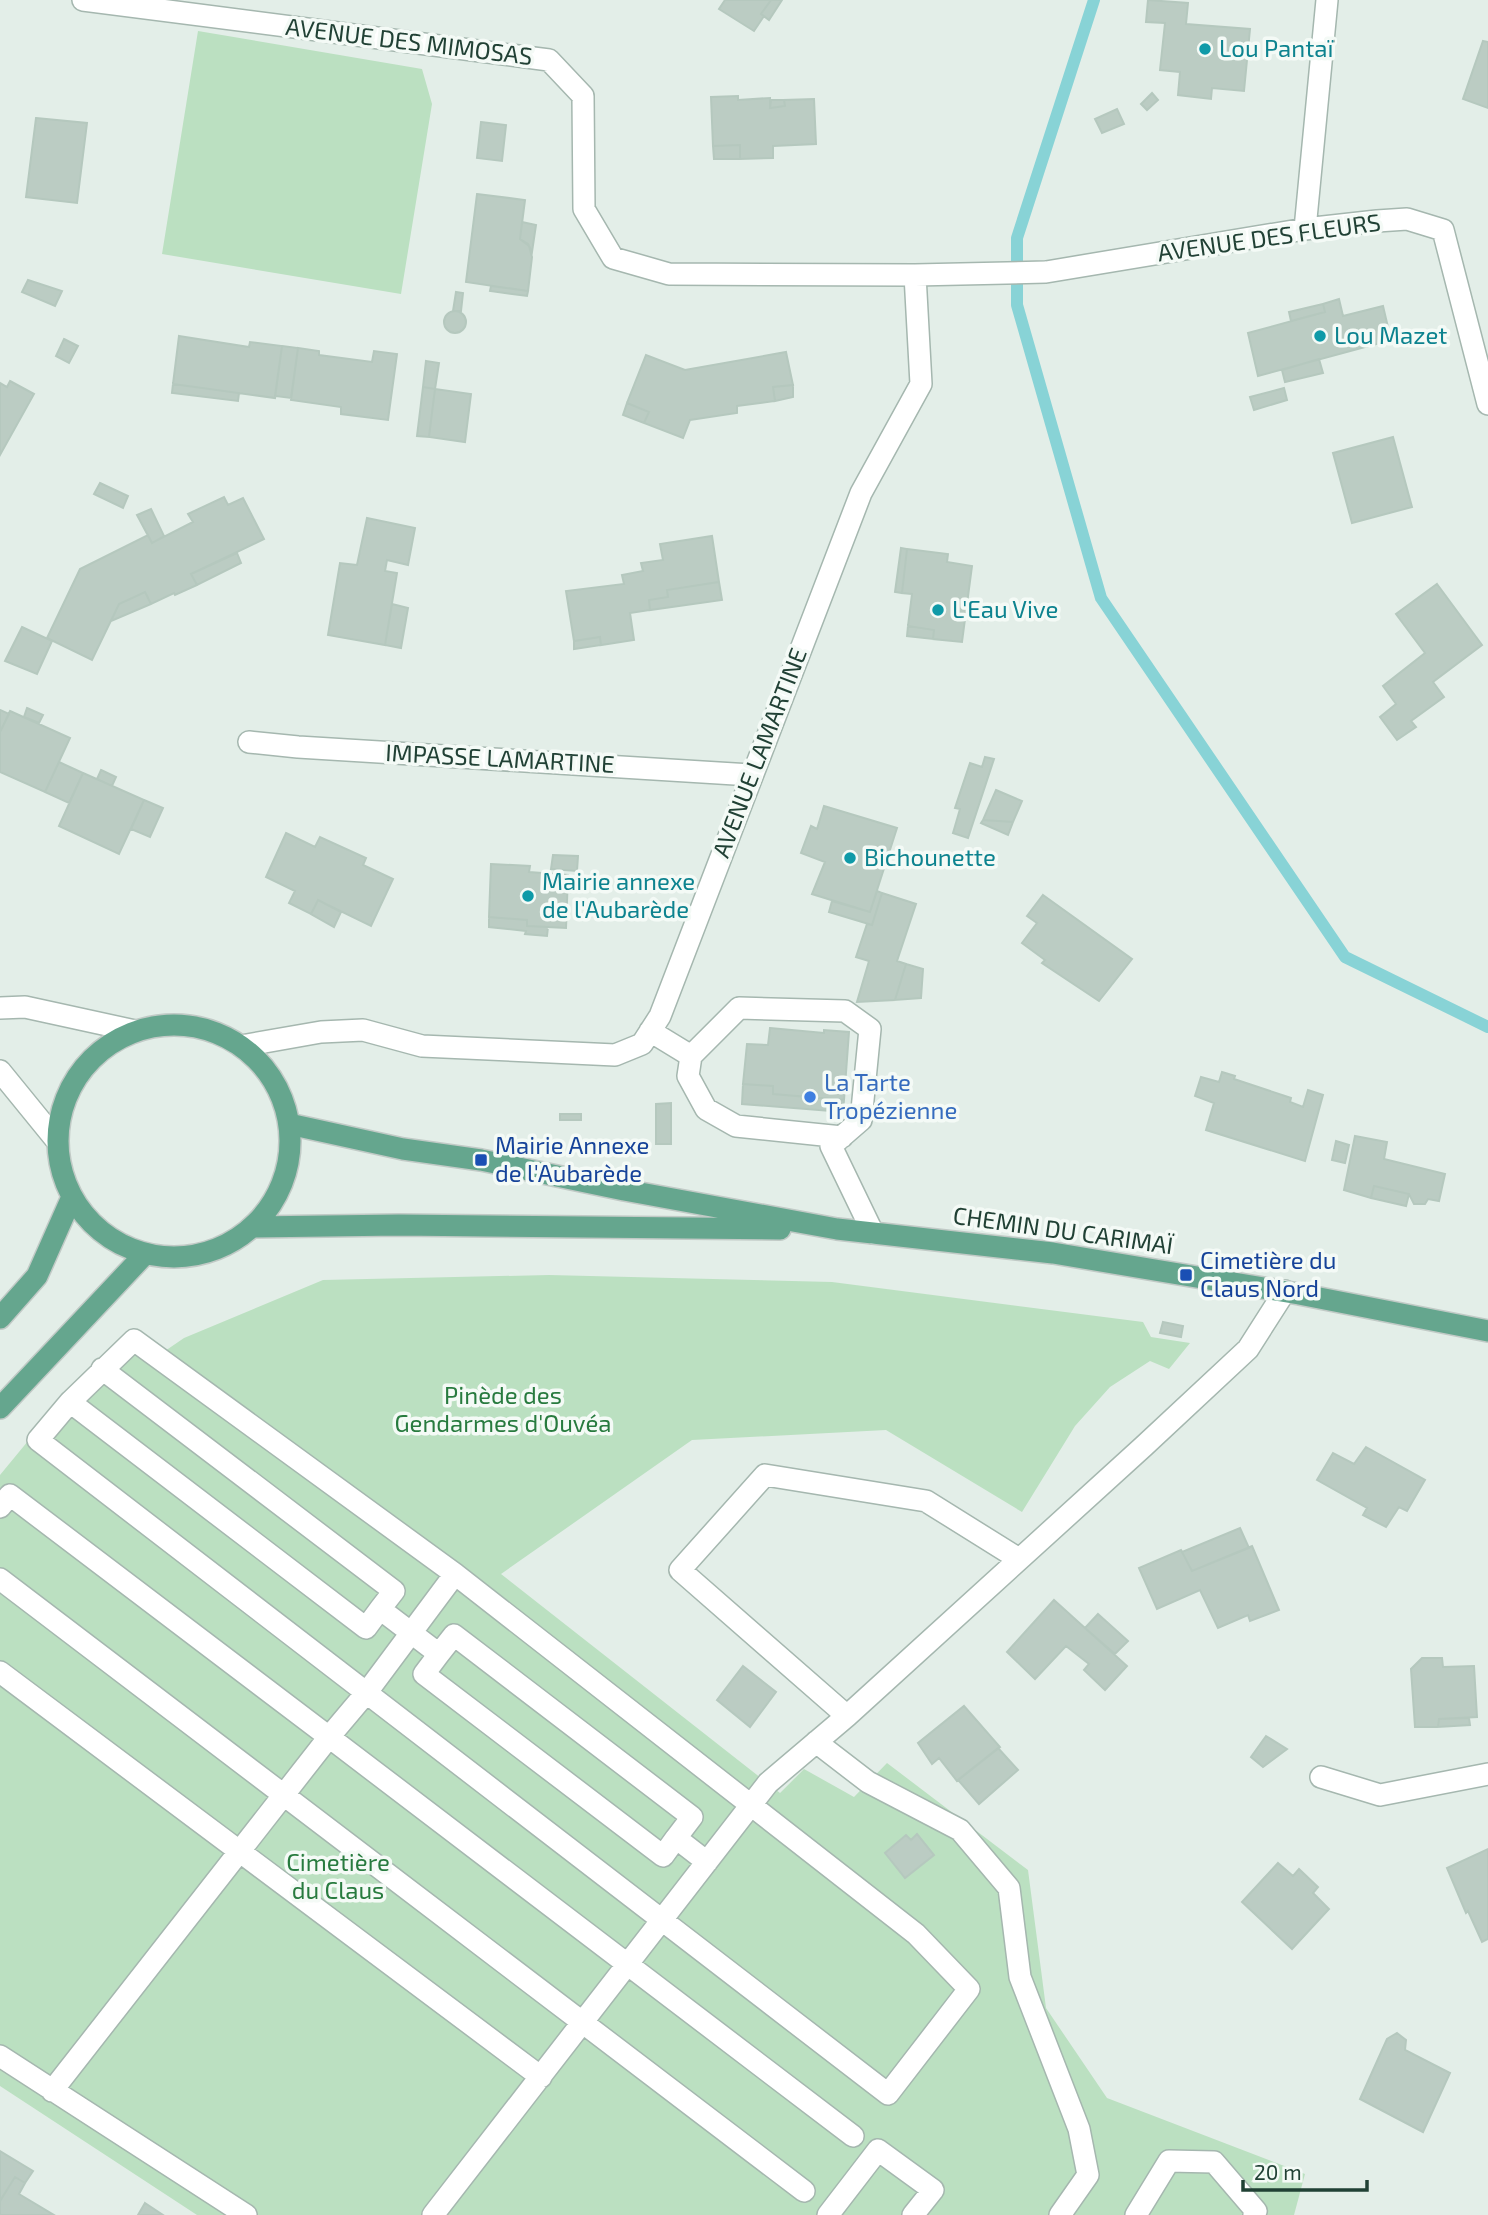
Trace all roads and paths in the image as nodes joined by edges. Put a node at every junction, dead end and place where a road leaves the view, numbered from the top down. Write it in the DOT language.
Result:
graph roads {
  1 [pos="83,0"];
  2 [pos="1327,0"];
  3 [pos="1305,229"];
  4 [pos="915,275"];
  5 [pos="1488,404"];
  6 [pos="249,742"];
  7 [pos="751,775"];
  8 [pos="0,1008"];
  9 [pos="135,1031"];
  10 [pos="650,1031"];
  11 [pos="241,1046"];
  12 [pos="691,1056"];
  13 [pos="0,1071"];
  14 [pos="289,1124"];
  15 [pos="842,1137"];
  16 [pos="57,1141"];
  17 [pos="72,1197"];
  18 [pos="253,1227"];
  19 [pos="837,1229"];
  20 [pos="873,1233"];
  21 [pos="145,1254"];
  22 [pos="1285,1292"];
  23 [pos="0,1318"];
  24 [pos="1488,1331"];
  25 [pos="102,1369"];
  26 [pos="70,1402"];
  27 [pos="0,1408"];
  28 [pos="0,1507"];
  29 [pos="1019,1559"];
  30 [pos="455,1574"];
  31 [pos="0,1579"];
  32 [pos="380,1609"];
  33 [pos="412,1633"];
  34 [pos="439,1654"];
  35 [pos="0,1672"];
  36 [pos="367,1692"];
  37 [pos="847,1716"];
  38 [pos="329,1737"];
  39 [pos="816,1742"];
  40 [pos="1488,1774"];
  41 [pos="1321,1777"];
  42 [pos="284,1797"];
  43 [pos="751,1806"];
  44 [pos="676,1838"];
  45 [pos="240,1852"];
  46 [pos="707,1862"];
  47 [pos="662,1920"];
  48 [pos="628,1965"];
  49 [pos="584,2021"];
  50 [pos="0,2056"];
  51 [pos="541,2077"];
  52 [pos="52,2091"];
  53 [pos="853,2136"];
  54 [pos="804,2191"];
  55 [pos="246,2215"];
  56 [pos="433,2215"];
  57 [pos="828,2215"];
  58 [pos="913,2215"];
  59 [pos="1060,2215"];
  60 [pos="1136,2215"];
  61 [pos="1254,2215"];
  1 -- 4 [label="street, AVENUE DES MIMOSAS"];
  2 -- 3 [label="street"];
  3 -- 4 [label="street, AVENUE DES FLEURS"];
  3 -- 5 [label="street, AVENUE DES FLEURS"];
  4 -- 7 [label="street, AVENUE LAMARTINE"];
  6 -- 7 [label="street, IMPASSE LAMARTINE"];
  7 -- 10 [label="street, AVENUE LAMARTINE"];
  8 -- 9 [label="street"];
  9 -- 11 [label="main road"];
  9 -- 16 [label="main road"];
  10 -- 11 [label="street, AVENUE LAMARTINE"];
  10 -- 12 [label="street"];
  11 -- 14 [label="main road"];
  12 -- 15 [label="street"];
  12 -- 15 [label="street"];
  13 -- 16 [label="street"];
  14 -- 18 [label="main road"];
  14 -- 19 [label="main road, CHEMIN DU CARIMAÏ"];
  15 -- 20 [label="street"];
  16 -- 17 [label="main road"];
  17 -- 21 [label="main road"];
  17 -- 23 [label="main road"];
  18 -- 19 [label="main road, CHEMIN DU CARIMAÏ"];
  18 -- 21 [label="main road"];
  19 -- 20 [label="main road, CHEMIN DU CARIMAÏ"];
  20 -- 22 [label="main road, CHEMIN DU CARIMAÏ"];
  21 -- 27 [label="main road"];
  22 -- 24 [label="main road, CHEMIN DU CARIMAÏ"];
  22 -- 29 [label="street"];
  25 -- 26 [label="street"];
  25 -- 30 [label="street"];
  25 -- 32 [label="street"];
  26 -- 32 [label="street"];
  26 -- 36 [label="street"];
  28 -- 38 [label="street"];
  29 -- 37 [label="street"];
  29 -- 37 [label="street"];
  30 -- 33 [label="street"];
  30 -- 43 [label="street"];
  31 -- 42 [label="street"];
  32 -- 33 [label="street"];
  33 -- 34 [label="street"];
  33 -- 36 [label="street"];
  34 -- 44 [label="street"];
  34 -- 44 [label="street"];
  35 -- 45 [label="street"];
  36 -- 38 [label="street"];
  36 -- 47 [label="street"];
  37 -- 39 [label="street"];
  38 -- 42 [label="street"];
  38 -- 48 [label="street"];
  39 -- 43 [label="street"];
  39 -- 59 [label="street"];
  40 -- 41 [label="street"];
  42 -- 45 [label="street"];
  42 -- 49 [label="street"];
  43 -- 46 [label="street"];
  43 -- 47 [label="street"];
  44 -- 46 [label="street"];
  45 -- 51 [label="street"];
  45 -- 52 [label="street"];
  46 -- 47 [label="street"];
  47 -- 48 [label="street"];
  48 -- 49 [label="street"];
  48 -- 53 [label="street"];
  49 -- 51 [label="street"];
  49 -- 54 [label="street"];
  50 -- 52 [label="street"];
  51 -- 56 [label="street"];
  52 -- 55 [label="street"];
  57 -- 58 [label="street"];
  60 -- 61 [label="street"];
}
